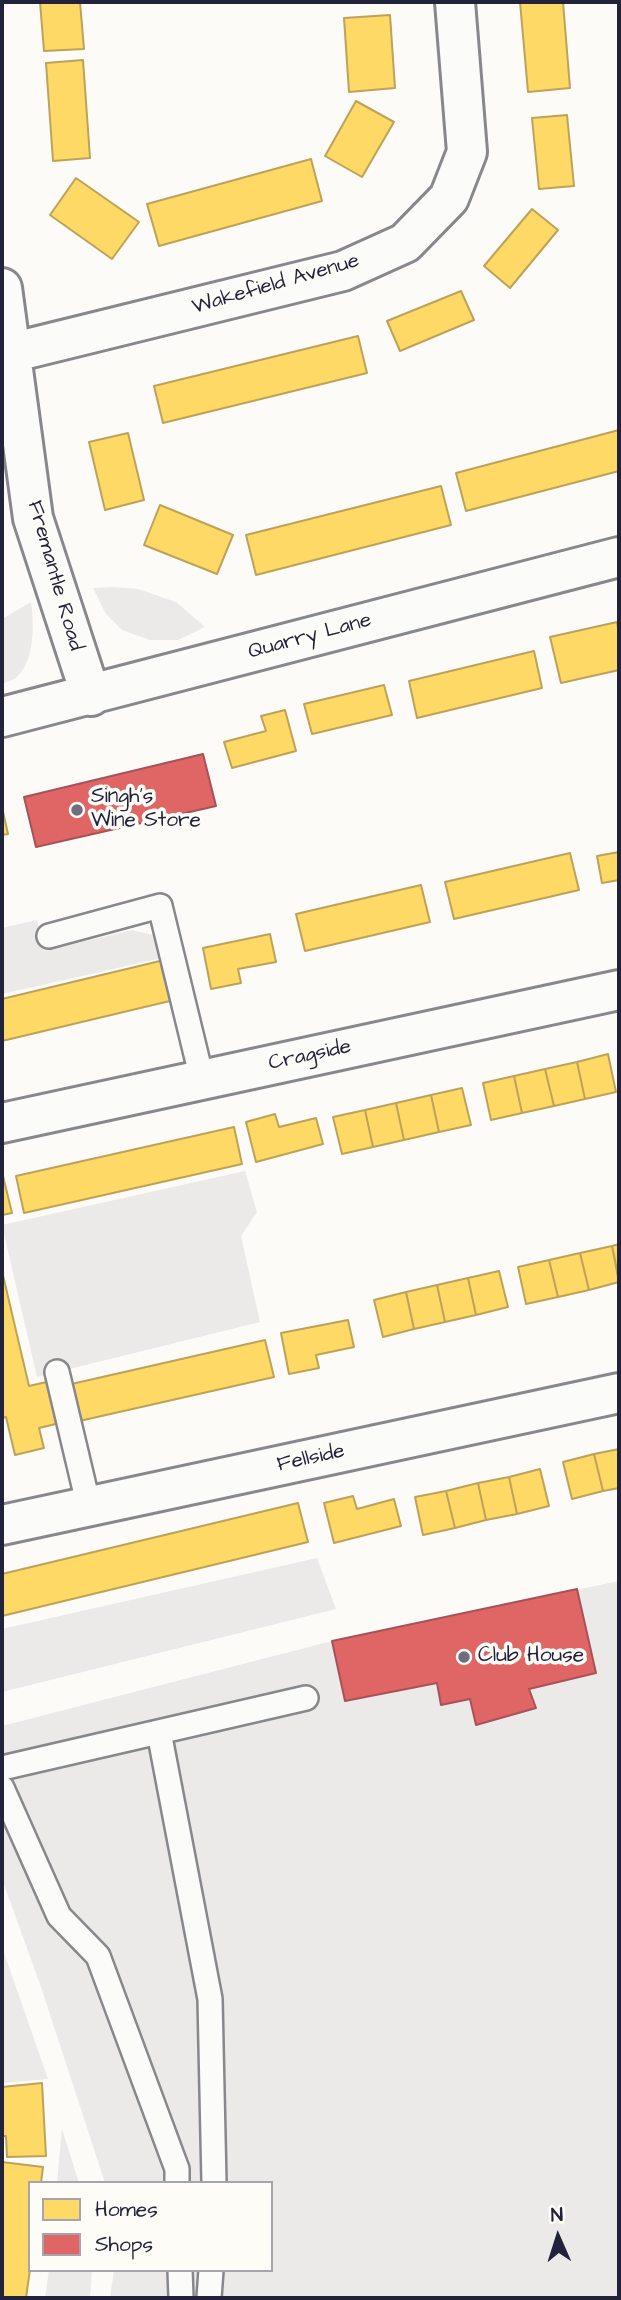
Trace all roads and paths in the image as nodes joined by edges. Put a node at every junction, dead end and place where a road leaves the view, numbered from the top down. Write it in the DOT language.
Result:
graph roads {
  1 [pos="455,2"];
  2 [pos="2,288"];
  3 [pos="6,354"];
  4 [pos="619,557"];
  5 [pos="91,696"];
  6 [pos="2,717"];
  7 [pos="49,936"];
  8 [pos="619,990"];
  9 [pos="202,1079"];
  10 [pos="2,1123"];
  11 [pos="57,1372"];
  12 [pos="619,1393"];
  13 [pos="89,1507"];
  14 [pos="2,1525"];
  15 [pos="306,1698"];
  16 [pos="159,1732"];
  17 [pos="2,1768"];
  18 [pos="2,1788"];
  19 [pos="177,2181"];
  20 [pos="214,2181"];
  21 [pos="180,2272"];
  22 [pos="211,2272"];
  23 [pos="181,2298"];
  24 [pos="209,2298"];
  1 -- 3 [label="street, Wakefield Avenue"];
  2 -- 3 [label="street, Fremantle Road"];
  3 -- 5 [label="street, Fremantle Road"];
  4 -- 5 [label="street, Quarry Lane"];
  5 -- 6 [label="street, Quarry Lane"];
  7 -- 9 [label="lane"];
  8 -- 9 [label="street, Cragside"];
  9 -- 10 [label="street, Cragside"];
  11 -- 13 [label="lane"];
  12 -- 13 [label="street, Fellside"];
  13 -- 14 [label="street, Fellside"];
  15 -- 16 [label="lane"];
  16 -- 17 [label="lane"];
  16 -- 20 [label="lane"];
  18 -- 19 [label="lane"];
  21 -- 23 [label="lane"];
  22 -- 24 [label="lane"];
}
